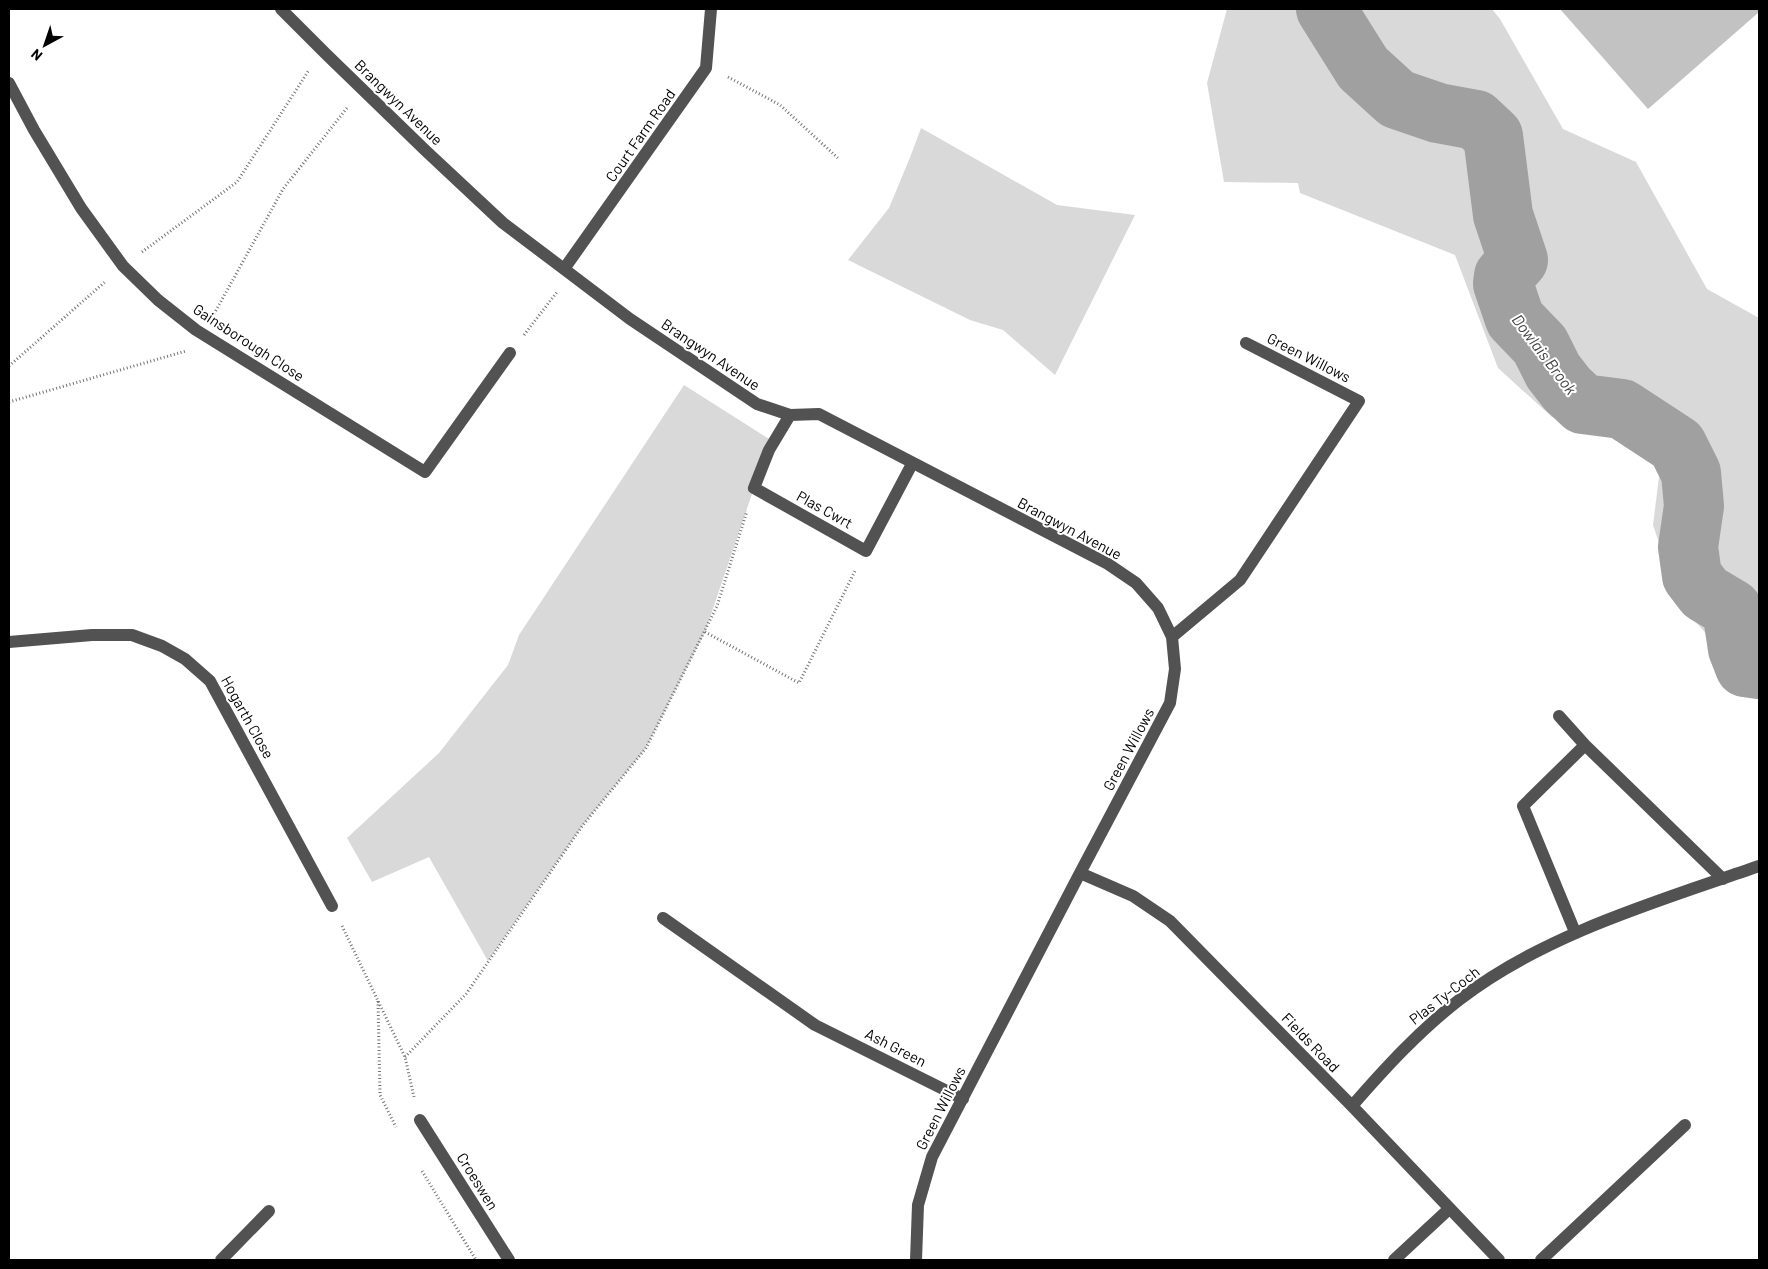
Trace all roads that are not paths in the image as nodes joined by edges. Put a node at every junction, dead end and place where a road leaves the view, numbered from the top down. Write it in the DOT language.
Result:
graph roads {
  1 [pos="281,9"];
  2 [pos="711,9"];
  3 [pos="9,83"];
  4 [pos="567,272"];
  5 [pos="1246,343"];
  6 [pos="510,353"];
  7 [pos="790,415"];
  8 [pos="912,464"];
  9 [pos="1172,637"];
  10 [pos="9,642"];
  11 [pos="1559,716"];
  12 [pos="1585,745"];
  13 [pos="1759,866"];
  14 [pos="1080,873"];
  15 [pos="1723,879"];
  16 [pos="332,906"];
  17 [pos="663,918"];
  18 [pos="1575,932"];
  19 [pos="963,1099"];
  20 [pos="1352,1106"];
  21 [pos="420,1120"];
  22 [pos="1685,1126"];
  23 [pos="1449,1209"];
  24 [pos="269,1211"];
  25 [pos="221,1260"];
  26 [pos="508,1260"];
  27 [pos="916,1260"];
  28 [pos="1394,1260"];
  29 [pos="1499,1260"];
  30 [pos="1542,1260"];
  1 -- 4 [label="street, Brangwyn Avenue"];
  2 -- 4 [label="street, Court Farm Road"];
  3 -- 6 [label="street, Gainsborough Close"];
  4 -- 7 [label="street, Brangwyn Avenue"];
  5 -- 9 [label="street, Green Willows"];
  7 -- 8 [label="street, Brangwyn Avenue"];
  7 -- 8 [label="street, Plas Cwrt"];
  8 -- 9 [label="street, Brangwyn Avenue"];
  9 -- 14 [label="street, Green Willows"];
  10 -- 16 [label="street, Hogarth Close"];
  11 -- 12 [label="street"];
  12 -- 15 [label="street"];
  12 -- 18 [label="street"];
  13 -- 15 [label="street, Plas Ty-Coch"];
  14 -- 19 [label="street, Green Willows"];
  14 -- 20 [label="street, Fields Road"];
  15 -- 18 [label="street, Plas Ty-Coch"];
  17 -- 19 [label="street, Ash Green"];
  18 -- 20 [label="street, Plas Ty-Coch"];
  19 -- 27 [label="street, Green Willows"];
  20 -- 23 [label="street, Fields Road"];
  21 -- 26 [label="street, Croeswen"];
  22 -- 30 [label="street"];
  23 -- 28 [label="street"];
  23 -- 29 [label="street, Fields Road"];
  24 -- 25 [label="street"];
}
